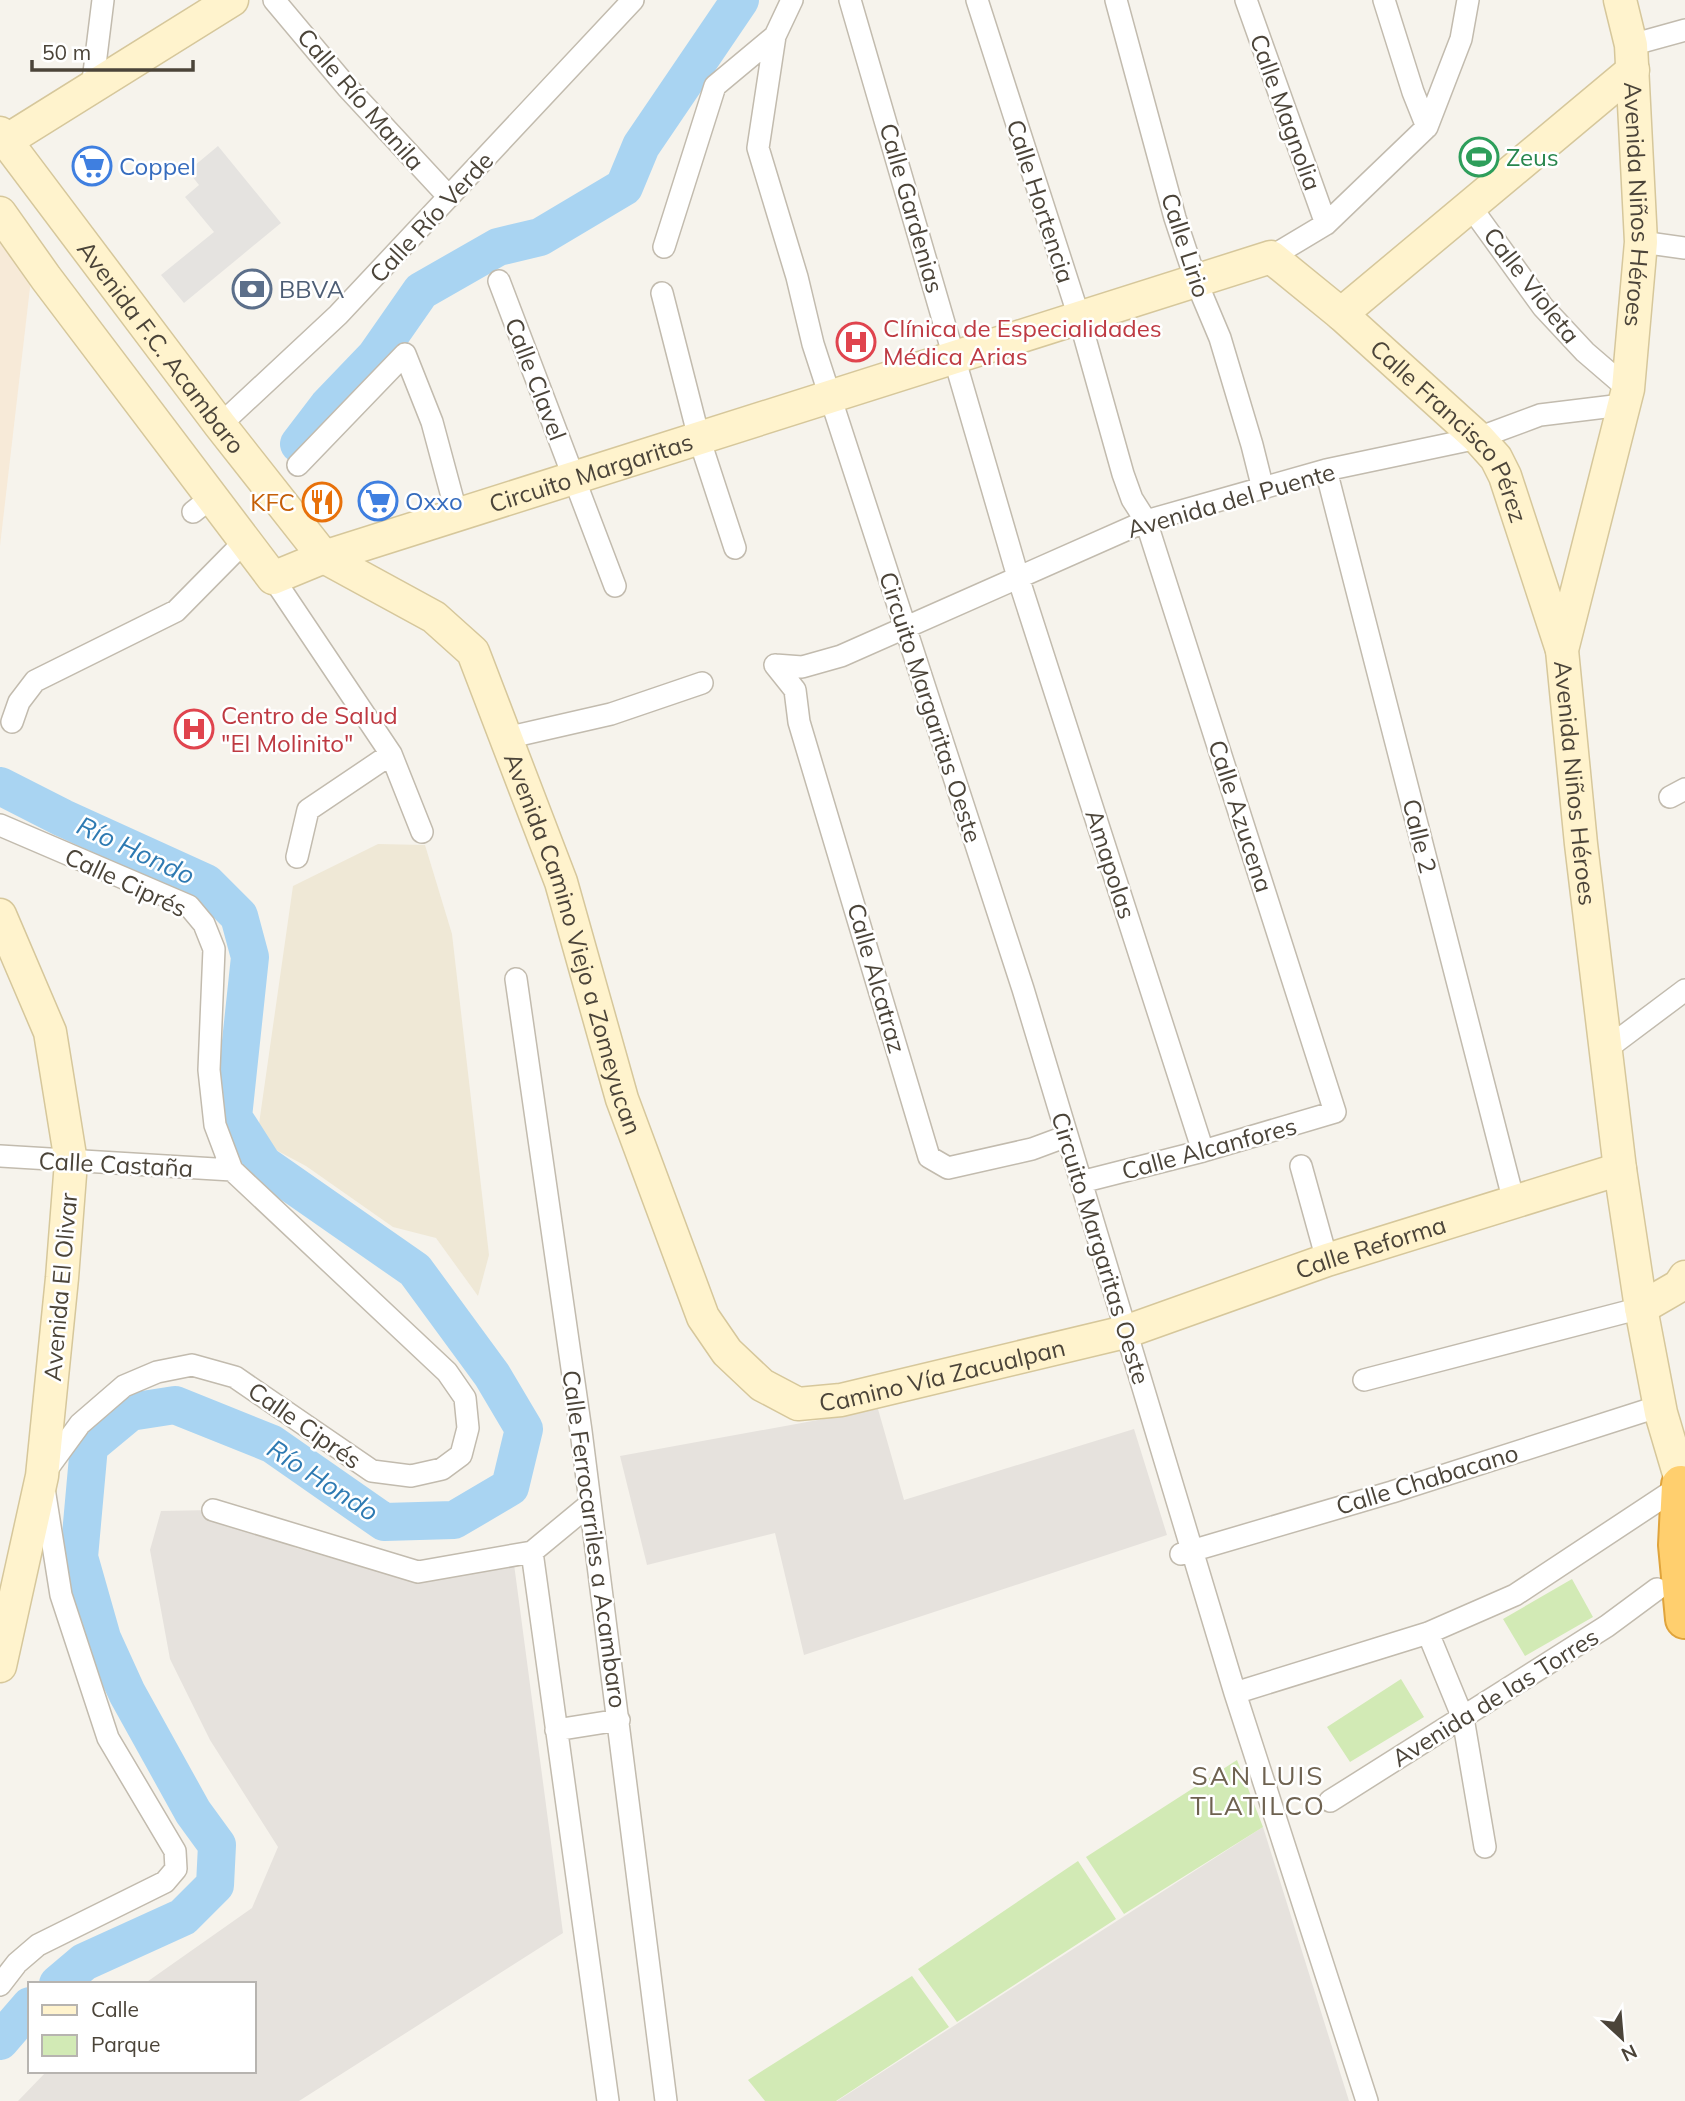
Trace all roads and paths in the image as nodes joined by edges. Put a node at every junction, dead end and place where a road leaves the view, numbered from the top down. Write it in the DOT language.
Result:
graph roads {
  1 [pos="103,0"];
  2 [pos="232,0"];
  3 [pos="274,0"];
  4 [pos="633,0"];
  5 [pos="792,0"];
  6 [pos="850,0"];
  7 [pos="977,0"];
  8 [pos="1116,0"];
  9 [pos="1246,0"];
  10 [pos="1384,0"];
  11 [pos="1468,0"];
  12 [pos="1620,0"];
  13 [pos="1685,30"];
  14 [pos="775,36"];
  15 [pos="1632,57"];
  16 [pos="92,89"];
  17 [pos="1427,127"];
  18 [pos="3,137"];
  19 [pos="449,197"];
  20 [pos="1470,206"];
  21 [pos="0,213"];
  22 [pos="1326,224"];
  23 [pos="1641,242"];
  24 [pos="664,247"];
  25 [pos="1685,248"];
  26 [pos="1271,257"];
  27 [pos="499,281"];
  28 [pos="1196,281"];
  29 [pos="662,293"];
  30 [pos="1341,313"];
  31 [pos="1079,317"];
  32 [pos="956,356"];
  33 [pos="830,396"];
  34 [pos="1625,397"];
  35 [pos="220,425"];
  36 [pos="699,438"];
  37 [pos="1478,438"];
  38 [pos="298,466"];
  39 [pos="1326,470"];
  40 [pos="573,478"];
  41 [pos="1263,489"];
  42 [pos="457,515"];
  43 [pos="1146,520"];
  44 [pos="246,540"];
  45 [pos="735,548"];
  46 [pos="324,557"];
  47 [pos="1018,577"];
  48 [pos="273,578"];
  49 [pos="615,586"];
  50 [pos="905,626"];
  51 [pos="1562,650"];
  52 [pos="775,665"];
  53 [pos="702,683"];
  54 [pos="12,722"];
  55 [pos="506,738"];
  56 [pos="391,754"];
  57 [pos="0,825"];
  58 [pos="422,832"];
  59 [pos="298,857"];
  60 [pos="0,915"];
  61 [pos="516,979"];
  62 [pos="1685,990"];
  63 [pos="1605,1050"];
  64 [pos="1335,1112"];
  65 [pos="1068,1136"];
  66 [pos="1203,1151"];
  67 [pos="0,1156"];
  68 [pos="71,1162"];
  69 [pos="1301,1166"];
  70 [pos="1620,1169"];
  71 [pos="232,1170"];
  72 [pos="1081,1182"];
  73 [pos="1514,1202"];
  74 [pos="1327,1260"];
  75 [pos="1685,1277"];
  76 [pos="1641,1308"];
  77 [pos="1125,1332"];
  78 [pos="1364,1380"];
  79 [pos="762,1385"];
  80 [pos="1660,1406"];
  81 [pos="43,1476"];
  82 [pos="1684,1487"];
  83 [pos="590,1504"];
  84 [pos="212,1510"];
  85 [pos="531,1552"];
  86 [pos="1187,1552"];
  87 [pos="1675,1604"];
  88 [pos="1428,1633"];
  89 [pos="0,1666"];
  90 [pos="1235,1693"];
  91 [pos="1464,1718"];
  92 [pos="619,1720"];
  93 [pos="556,1730"];
  94 [pos="1330,1801"];
  95 [pos="1485,1847"];
  96 [pos="0,1985"];
  97 [pos="608,2101"];
  98 [pos="666,2101"];
  99 [pos="1367,2101"];
  1 -- 16 [label="street"];
  2 -- 16 [label="street"];
  3 -- 19 [label="street, Calle Río Manila"];
  4 -- 19 [label="street, Calle Río Verde"];
  5 -- 14 [label="street"];
  6 -- 32 [label="street, Calle Gardenias"];
  7 -- 31 [label="street, Calle Hortencia"];
  8 -- 28 [label="street, Calle Lirio"];
  9 -- 22 [label="street, Calle Magnolia"];
  10 -- 17 [label="street"];
  11 -- 17 [label="street, Circuito Margaritas"];
  12 -- 15 [label="street, Avenida Niños Héroes"];
  13 -- 15 [label="street"];
  14 -- 24 [label="street"];
  14 -- 33 [label="street"];
  15 -- 20 [label="street"];
  15 -- 23 [label="street, Avenida Niños Héroes"];
  16 -- 18 [label="street"];
  17 -- 22 [label="street, Circuito Margaritas"];
  18 -- 35 [label="street, Avenida F.C. Acambaro"];
  19 -- 35 [label="street, Calle Río Verde"];
  20 -- 30 [label="street"];
  20 -- 34 [label="street, Calle Violeta"];
  21 -- 44 [label="street, Avenida F.C. Acambaro"];
  22 -- 26 [label="street, Circuito Margaritas"];
  23 -- 25 [label="street"];
  23 -- 34 [label="street, Avenida Niños Héroes"];
  26 -- 28 [label="street, Circuito Margaritas"];
  26 -- 30 [label="street, Calle Francisco Pérez"];
  27 -- 40 [label="street, Calle Clavel"];
  28 -- 31 [label="street, Circuito Margaritas"];
  28 -- 41 [label="street, Calle Lirio"];
  29 -- 36 [label="street"];
  30 -- 37 [label="street, Calle Francisco Pérez"];
  31 -- 32 [label="street, Circuito Margaritas"];
  31 -- 43 [label="street, Calle Hortencia"];
  32 -- 33 [label="street, Circuito Margaritas"];
  32 -- 47 [label="street, Calle Gardenias"];
  33 -- 36 [label="street, Circuito Margaritas"];
  33 -- 50 [label="street, Circuito Margaritas Oeste"];
  34 -- 37 [label="street, Avenida del Puente"];
  34 -- 51 [label="street, Avenida Niños Héroes"];
  35 -- 46 [label="street, Avenida F.C. Acambaro"];
  36 -- 40 [label="street, Circuito Margaritas"];
  36 -- 45 [label="street"];
  37 -- 39 [label="street, Avenida del Puente"];
  37 -- 51 [label="street, Calle Francisco Pérez"];
  38 -- 42 [label="street"];
  39 -- 41 [label="street, Avenida del Puente"];
  39 -- 73 [label="street, Calle 2"];
  40 -- 42 [label="street, Circuito Margaritas"];
  40 -- 49 [label="street, Calle Clavel"];
  41 -- 43 [label="street, Avenida del Puente"];
  42 -- 46 [label="street, Circuito Margaritas"];
  43 -- 47 [label="street, Avenida del Puente"];
  43 -- 64 [label="street, Calle Azucena"];
  44 -- 48 [label="street, Avenida F.C. Acambaro"];
  44 -- 54 [label="street"];
  46 -- 48 [label="street, Circuito Margaritas"];
  46 -- 55 [label="street, Avenida Camino Viejo a Zomeyucan"];
  47 -- 50 [label="street, Avenida del Puente"];
  47 -- 66 [label="street, Amapolas"];
  48 -- 56 [label="street"];
  50 -- 52 [label="street, Avenida del Puente"];
  50 -- 65 [label="street, Circuito Margaritas Oeste"];
  51 -- 63 [label="street, Avenida Niños Héroes"];
  52 -- 65 [label="street, Calle Alcatraz"];
  53 -- 55 [label="street"];
  55 -- 79 [label="street, Avenida Camino Viejo a Zomeyucan"];
  56 -- 58 [label="street"];
  56 -- 59 [label="street"];
  57 -- 71 [label="street, Calle Ciprés"];
  60 -- 68 [label="street, Avenida El Olivar"];
  61 -- 83 [label="street, Calle Ferrocarriles a Acambaro"];
  62 -- 63 [label="street"];
  63 -- 70 [label="street, Avenida Niños Héroes"];
  64 -- 66 [label="street, Calle Alcanfores"];
  65 -- 72 [label="street, Circuito Margaritas Oeste"];
  66 -- 72 [label="street, Calle Alcanfores"];
  67 -- 68 [label="street, Calle Castaña"];
  68 -- 71 [label="street, Calle Castaña"];
  68 -- 81 [label="street, Avenida El Olivar"];
  69 -- 74 [label="street"];
  70 -- 73 [label="street, Calle Reforma"];
  70 -- 76 [label="street, Avenida Niños Héroes"];
  71 -- 81 [label="street, Calle Ciprés"];
  72 -- 77 [label="street, Circuito Margaritas Oeste"];
  73 -- 74 [label="street, Calle Reforma"];
  74 -- 77 [label="street, Calle Reforma"];
  75 -- 76 [label="street"];
  76 -- 78 [label="street"];
  76 -- 80 [label="street, Avenida Niños Héroes"];
  77 -- 79 [label="street, Camino Vía Zacualpan"];
  77 -- 86 [label="street, Circuito Margaritas Oeste"];
  80 -- 82 [label="street, Avenida Niños Héroes"];
  80 -- 86 [label="street, Calle Chabacano"];
  81 -- 89 [label="street, Avenida El Olivar"];
  81 -- 96 [label="street"];
  82 -- 87 [label="highway"];
  82 -- 88 [label="street"];
  83 -- 85 [label="street"];
  83 -- 92 [label="street, Calle Ferrocarriles a Acambaro"];
  84 -- 85 [label="street"];
  85 -- 93 [label="street"];
  86 -- 90 [label="street, Circuito Margaritas Oeste"];
  87 -- 91 [label="street, Avenida de las Torres"];
  88 -- 90 [label="street"];
  88 -- 91 [label="street"];
  90 -- 99 [label="street, Circuito Margaritas Oeste"];
  91 -- 94 [label="street, Avenida de las Torres"];
  91 -- 95 [label="street"];
  92 -- 93 [label="street"];
  92 -- 98 [label="street, Calle Ferrocarriles a Acambaro"];
  93 -- 97 [label="street"];
}
